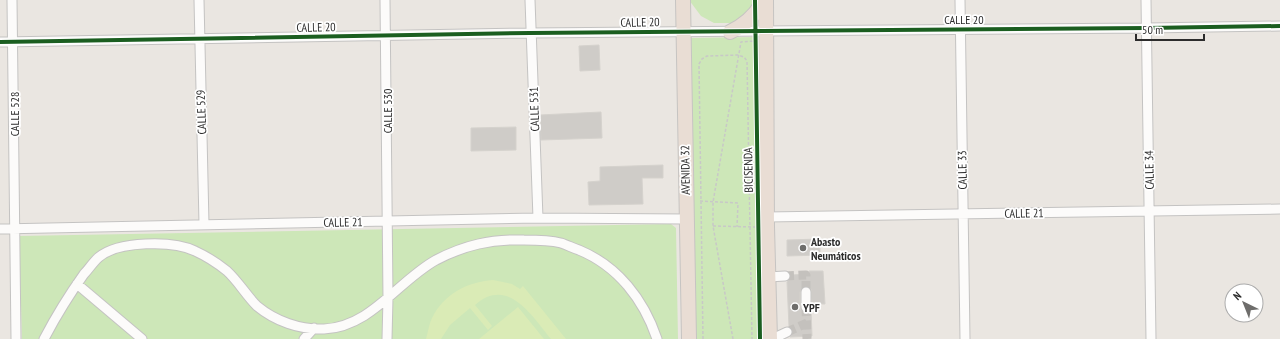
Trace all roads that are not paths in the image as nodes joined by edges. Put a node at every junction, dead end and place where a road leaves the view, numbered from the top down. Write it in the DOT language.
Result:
graph roads {
  1 [pos="12,0"];
  2 [pos="199,0"];
  3 [pos="385,0"];
  4 [pos="530,0"];
  5 [pos="683,0"];
  6 [pos="765,0"];
  7 [pos="960,0"];
  8 [pos="1146,0"];
  9 [pos="1280,26"];
  10 [pos="1147,28"];
  11 [pos="960,29"];
  12 [pos="683,31"];
  13 [pos="730,32"];
  14 [pos="530,33"];
  15 [pos="387,36"];
  16 [pos="199,39"];
  17 [pos="760,39"];
  18 [pos="0,42"];
  19 [pos="14,42"];
  20 [pos="1280,209"];
  21 [pos="1149,211"];
  22 [pos="963,214"];
  23 [pos="538,218"];
  24 [pos="686,219"];
  25 [pos="387,221"];
  26 [pos="762,221"];
  27 [pos="204,224"];
  28 [pos="0,229"];
  29 [pos="15,229"];
  30 [pos="785,276"];
  31 [pos="768,277"];
  32 [pos="77,284"];
  33 [pos="806,292"];
  34 [pos="388,298"];
  35 [pos="806,307"];
  36 [pos="314,328"];
  37 [pos="787,332"];
  38 [pos="16,339"];
  39 [pos="44,339"];
  40 [pos="142,339"];
  41 [pos="304,339"];
  42 [pos="387,339"];
  43 [pos="657,339"];
  44 [pos="689,339"];
  45 [pos="771,339"];
  46 [pos="965,339"];
  47 [pos="1151,339"];
  1 -- 19 [label="street, CALLE 528"];
  2 -- 16 [label="street, CALLE 529"];
  3 -- 15 [label="street, CALLE 530"];
  4 -- 14 [label="street, CALLE 531"];
  5 -- 12 [label="highway, AVENIDA 32"];
  6 -- 13 [label="highway"];
  6 -- 17 [label="highway"];
  7 -- 11 [label="street, CALLE 33"];
  8 -- 10 [label="street, CALLE 34"];
  9 -- 10 [label="street, CALLE 20"];
  10 -- 11 [label="street, CALLE 20"];
  10 -- 21 [label="street, CALLE 34"];
  11 -- 17 [label="street, CALLE 20"];
  11 -- 22 [label="street, CALLE 33"];
  12 -- 13 [label="street, CALLE 20"];
  12 -- 14 [label="street, CALLE 20"];
  12 -- 24 [label="highway, AVENIDA 32"];
  13 -- 17 [label="street, CALLE 20"];
  14 -- 15 [label="street, CALLE 20"];
  14 -- 23 [label="street, CALLE 531"];
  15 -- 16 [label="street, CALLE 20"];
  15 -- 25 [label="street, CALLE 530"];
  16 -- 19 [label="street, CALLE 20"];
  16 -- 27 [label="street, CALLE 529"];
  17 -- 26 [label="highway"];
  18 -- 19 [label="street, CALLE 20"];
  19 -- 29 [label="street, CALLE 528"];
  20 -- 21 [label="street, CALLE 21"];
  21 -- 22 [label="street, CALLE 21"];
  21 -- 47 [label="street, CALLE 34"];
  22 -- 26 [label="street, CALLE 21"];
  22 -- 46 [label="street, CALLE 33"];
  23 -- 24 [label="street, CALLE 21"];
  23 -- 25 [label="street, CALLE 21"];
  24 -- 44 [label="highway, AVENIDA 32"];
  25 -- 27 [label="street, CALLE 21"];
  25 -- 34 [label="street, CALLE 530"];
  26 -- 31 [label="highway"];
  27 -- 29 [label="street, CALLE 21"];
  28 -- 29 [label="street, CALLE 21"];
  29 -- 38 [label="street, CALLE 528"];
  30 -- 31 [label="street"];
  31 -- 45 [label="highway"];
  32 -- 36 [label="street"];
  32 -- 39 [label="street"];
  32 -- 40 [label="street"];
  33 -- 35 [label="street"];
  34 -- 36 [label="street"];
  34 -- 42 [label="street, CALLE 530"];
  34 -- 43 [label="street"];
  36 -- 41 [label="street"];
  37 -- 45 [label="street"];
}
